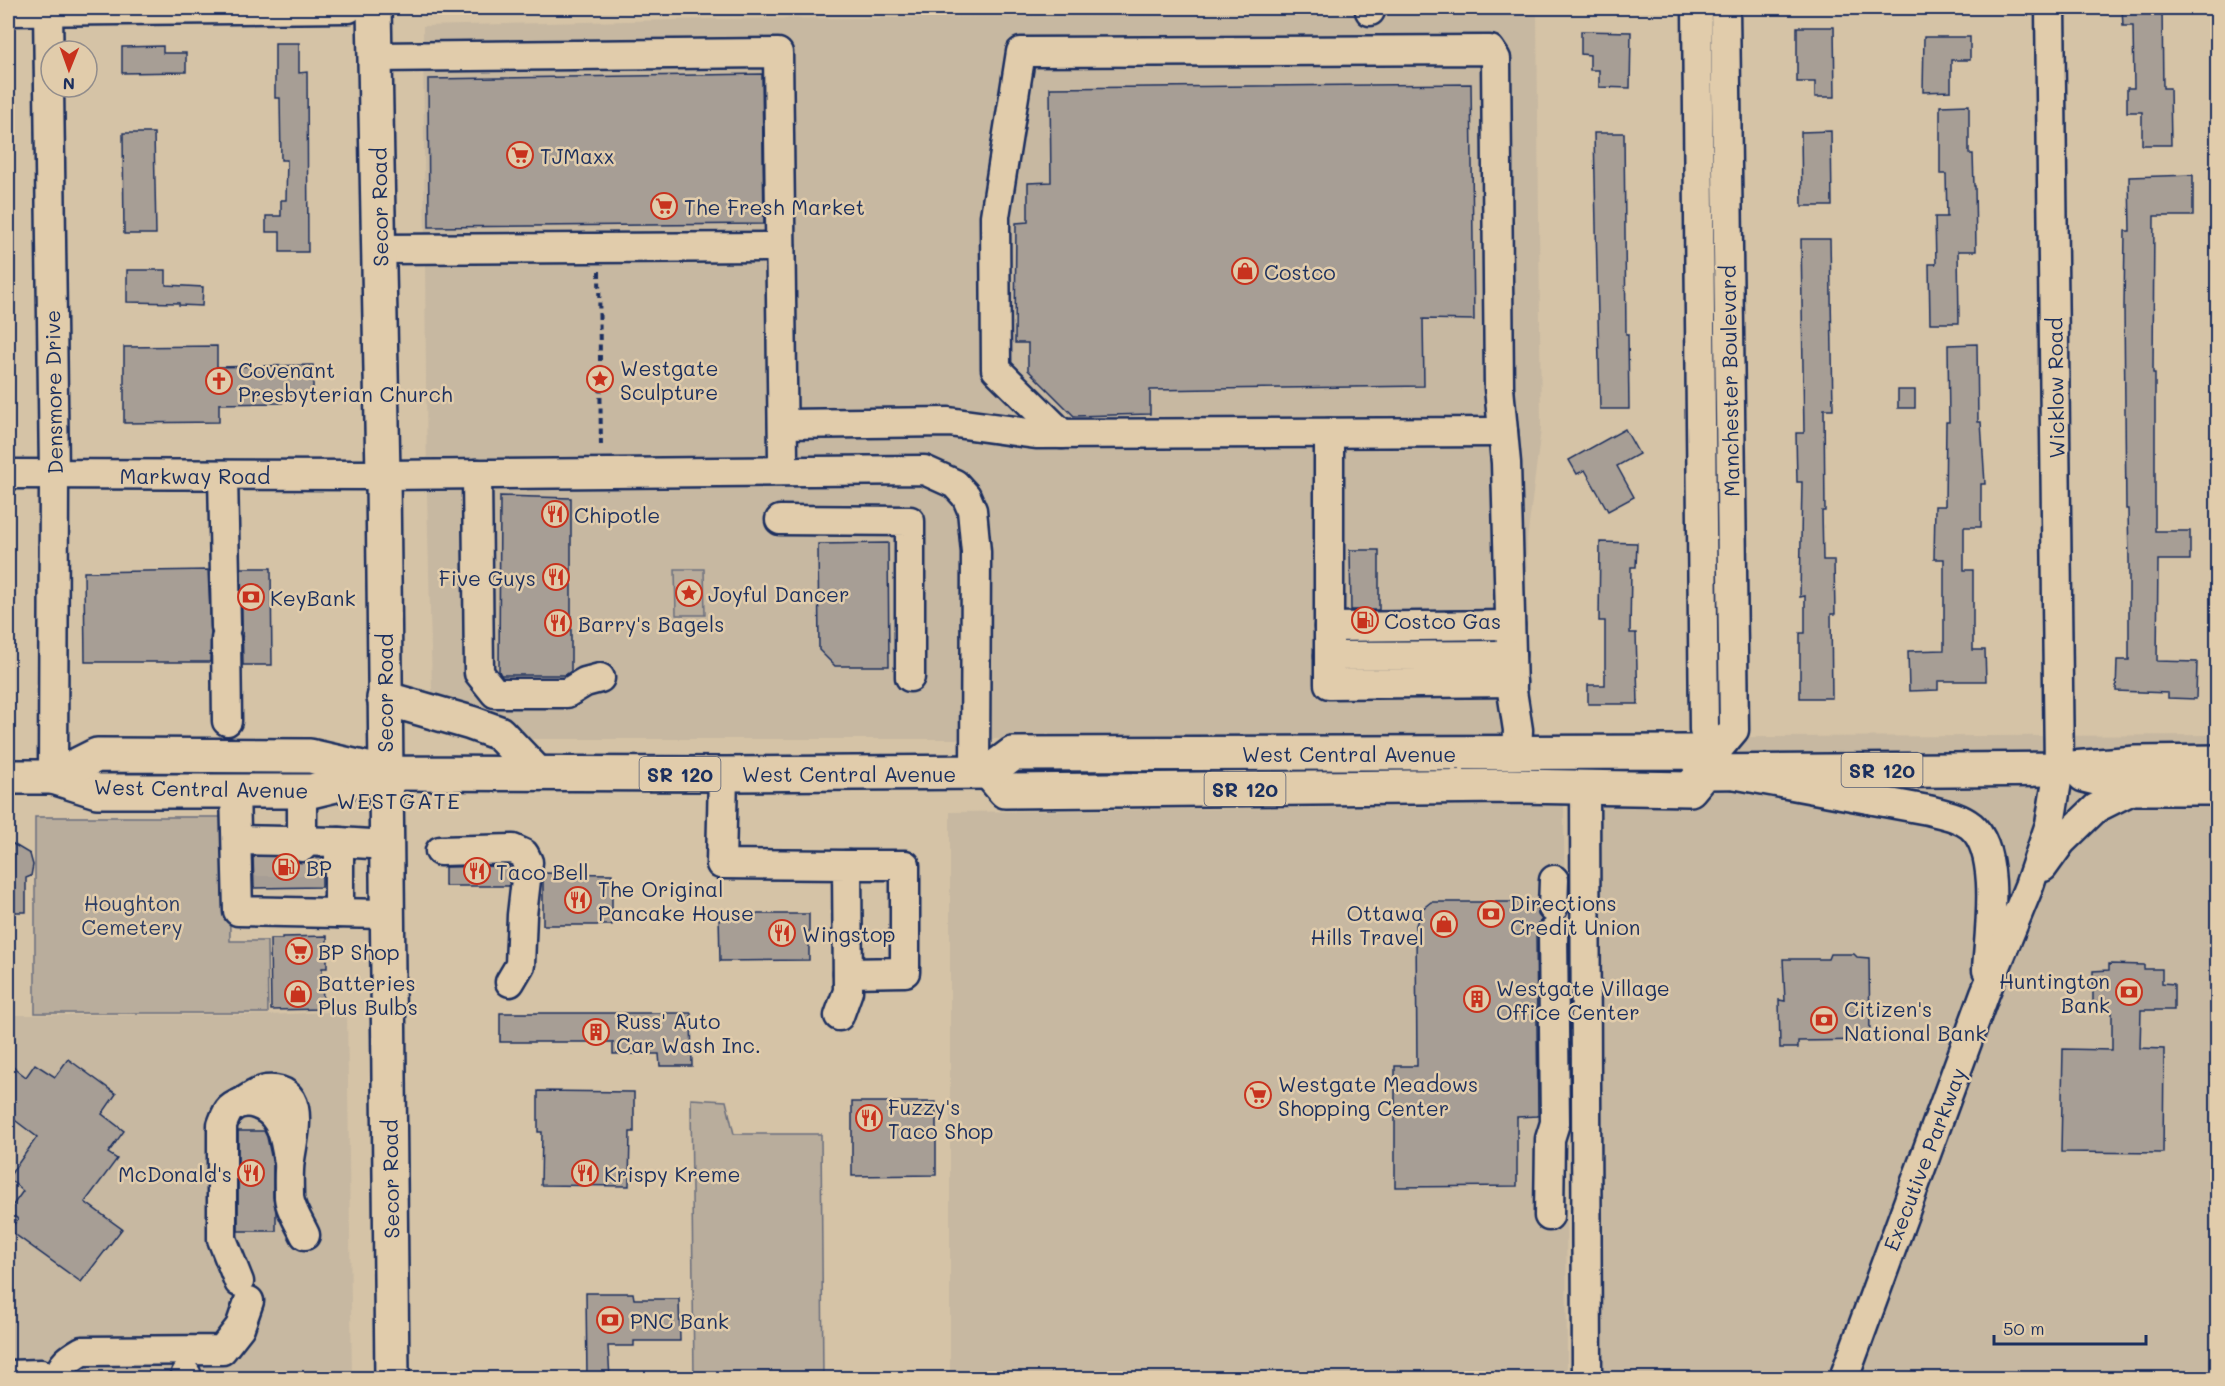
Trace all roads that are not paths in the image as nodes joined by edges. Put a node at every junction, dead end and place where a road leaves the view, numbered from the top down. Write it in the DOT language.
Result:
graph roads {
  1 [pos="349,8"];
  2 [pos="374,8"];
  3 [pos="1698,8"];
  4 [pos="1725,8"];
  5 [pos="2050,8"];
  6 [pos="48,9"];
  7 [pos="8,11"];
  8 [pos="376,57"];
  9 [pos="780,247"];
  10 [pos="380,249"];
  11 [pos="783,424"];
  12 [pos="1503,432"];
  13 [pos="1329,433"];
  14 [pos="1062,434"];
  15 [pos="779,471"];
  16 [pos="8,474"];
  17 [pos="54,474"];
  18 [pos="477,474"];
  19 [pos="223,475"];
  20 [pos="383,475"];
  21 [pos="780,520"];
  22 [pos="1329,644"];
  23 [pos="1511,648"];
  24 [pos="910,677"];
  25 [pos="600,678"];
  26 [pos="384,699"];
  27 [pos="227,721"];
  28 [pos="1517,753"];
  29 [pos="2217,762"];
  30 [pos="1713,764"];
  31 [pos="2059,769"];
  32 [pos="982,772"];
  33 [pos="385,773"];
  34 [pos="537,773"];
  35 [pos="723,774"];
  36 [pos="8,777"];
  37 [pos="53,777"];
  38 [pos="1335,788"];
  39 [pos="1585,788"];
  40 [pos="2136,788"];
  41 [pos="2217,788"];
  42 [pos="235,791"];
  43 [pos="302,791"];
  44 [pos="237,840"];
  45 [pos="339,842"];
  46 [pos="302,844"];
  47 [pos="386,844"];
  48 [pos="440,850"];
  49 [pos="847,865"];
  50 [pos="1554,880"];
  51 [pos="2029,886"];
  52 [pos="339,913"];
  53 [pos="386,914"];
  54 [pos="848,973"];
  55 [pos="510,982"];
  56 [pos="1985,993"];
  57 [pos="839,1016"];
  58 [pos="1549,1216"];
  59 [pos="305,1235"];
  60 [pos="8,1375"];
  61 [pos="49,1378"];
  62 [pos="58,1378"];
  63 [pos="392,1378"];
  64 [pos="1587,1378"];
  65 [pos="1844,1378"];
  1 -- 6 [label="street"];
  2 -- 8 [label="main road, Secor Road"];
  3 -- 30 [label="street, Manchester Boulevard"];
  4 -- 30 [label="street, Manchester Boulevard"];
  5 -- 31 [label="street, Wicklow Road"];
  6 -- 7 [label="street"];
  6 -- 17 [label="street, Densmore Drive"];
  8 -- 9 [label="street"];
  8 -- 10 [label="main road, Secor Road"];
  9 -- 10 [label="street"];
  9 -- 11 [label="street"];
  10 -- 20 [label="main road, Secor Road"];
  11 -- 14 [label="street"];
  11 -- 15 [label="street"];
  12 -- 13 [label="street"];
  12 -- 14 [label="street"];
  12 -- 23 [label="street"];
  13 -- 14 [label="street"];
  13 -- 22 [label="street"];
  15 -- 18 [label="street, Markway Road"];
  15 -- 32 [label="street, Markway Road"];
  16 -- 17 [label="street, Markway Road"];
  17 -- 19 [label="street, Markway Road"];
  17 -- 37 [label="street, Densmore Drive"];
  18 -- 20 [label="street, Markway Road"];
  18 -- 25 [label="street"];
  19 -- 20 [label="street, Markway Road"];
  19 -- 27 [label="street"];
  20 -- 26 [label="main road, Secor Road"];
  21 -- 24 [label="street"];
  22 -- 23 [label="street"];
  22 -- 23 [label="street"];
  23 -- 28 [label="street"];
  26 -- 33 [label="main road, Secor Road"];
  26 -- 34 [label="main road"];
  28 -- 30 [label="main road, West Central Avenue"];
  28 -- 32 [label="main road, West Central Avenue"];
  28 -- 38 [label="main road"];
  29 -- 31 [label="main road, SR 120"];
  30 -- 31 [label="main road, SR 120"];
  30 -- 39 [label="main road, West Central Avenue / SR 120"];
  30 -- 56 [label="street"];
  31 -- 40 [label="main road, SR 120"];
  31 -- 51 [label="street, Executive Parkway"];
  32 -- 35 [label="main road, West Central Avenue / SR 120"];
  32 -- 38 [label="main road, West Central Avenue / SR 120"];
  33 -- 34 [label="main road, West Central Avenue / SR 120"];
  33 -- 37 [label="main road, West Central Avenue / SR 120"];
  33 -- 43 [label="main road, West Central Avenue / SR 120"];
  33 -- 47 [label="main road, Secor Road"];
  34 -- 35 [label="main road, West Central Avenue / SR 120"];
  35 -- 49 [label="street"];
  36 -- 37 [label="main road, West Central Avenue / SR 120"];
  37 -- 42 [label="main road, West Central Avenue / SR 120"];
  38 -- 39 [label="main road, West Central Avenue / SR 120"];
  39 -- 64 [label="street"];
  40 -- 41 [label="main road, SR 120"];
  40 -- 51 [label="street"];
  42 -- 43 [label="main road, West Central Avenue / SR 120"];
  42 -- 44 [label="street"];
  43 -- 46 [label="street"];
  44 -- 46 [label="street"];
  44 -- 52 [label="street"];
  45 -- 46 [label="street"];
  45 -- 47 [label="street"];
  45 -- 52 [label="street"];
  47 -- 53 [label="main road, Secor Road"];
  48 -- 55 [label="street"];
  49 -- 54 [label="street"];
  49 -- 54 [label="street"];
  50 -- 58 [label="street"];
  51 -- 56 [label="street, Executive Parkway"];
  52 -- 53 [label="street"];
  53 -- 63 [label="main road, Secor Road"];
  54 -- 57 [label="street"];
  56 -- 65 [label="street, Executive Parkway"];
  59 -- 62 [label="street"];
  60 -- 61 [label="street"];
}
